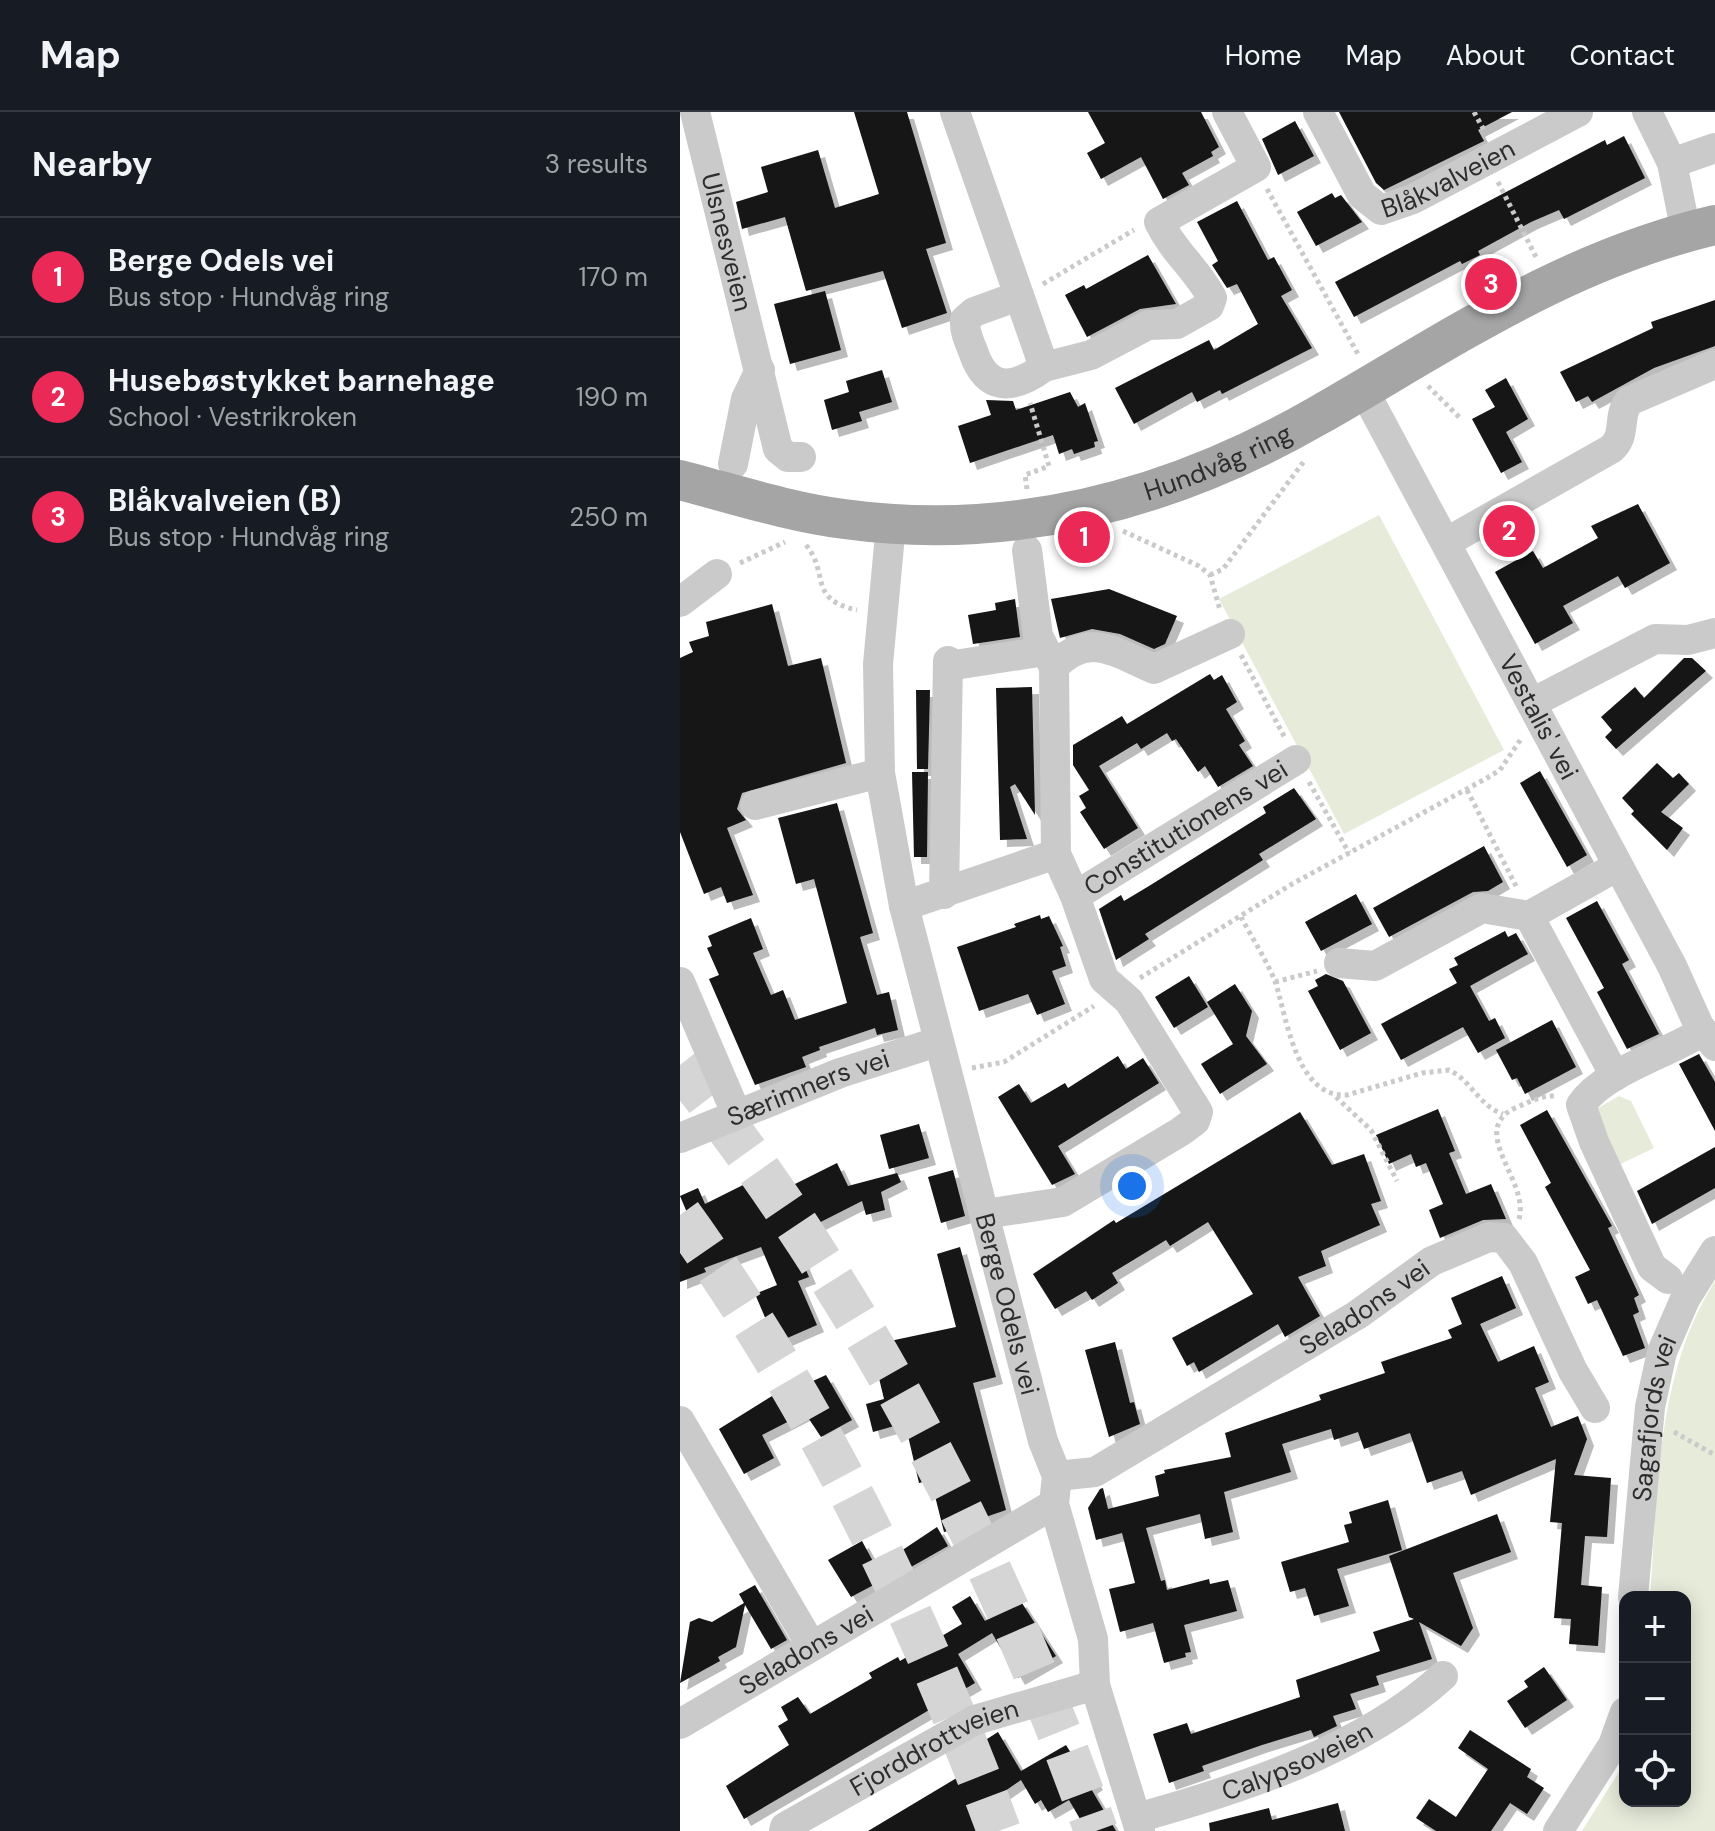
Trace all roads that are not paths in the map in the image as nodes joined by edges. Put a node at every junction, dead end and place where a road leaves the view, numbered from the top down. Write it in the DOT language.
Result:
graph roads {
  1 [pos="695,112"];
  2 [pos="955,112"];
  3 [pos="1227,112"];
  4 [pos="1318,112"];
  5 [pos="1578,112"];
  6 [pos="1647,112"];
  7 [pos="1715,148"];
  8 [pos="1672,163"];
  9 [pos="1700,229"];
  10 [pos="1018,296"];
  11 [pos="1715,364"];
  12 [pos="1361,367"];
  13 [pos="760,370"];
  14 [pos="1033,373"];
  15 [pos="801,457"];
  16 [pos="733,464"];
  17 [pos="680,480"];
  18 [pos="891,524"];
  19 [pos="1447,542"];
  20 [pos="1027,550"];
  21 [pos="717,574"];
  22 [pos="680,602"];
  23 [pos="1715,633"];
  24 [pos="1230,634"];
  25 [pos="1049,659"];
  26 [pos="1535,709"];
  27 [pos="1296,760"];
  28 [pos="880,773"];
  29 [pos="755,805"];
  30 [pos="1056,854"];
  31 [pos="1616,867"];
  32 [pos="944,894"];
  33 [pos="1075,896"];
  34 [pos="904,906"];
  35 [pos="1529,916"];
  36 [pos="1339,963"];
  37 [pos="680,982"];
  38 [pos="1709,1038"];
  39 [pos="937,1042"];
  40 [pos="1615,1076"];
  41 [pos="736,1113"];
  42 [pos="680,1138"];
  43 [pos="985,1214"];
  44 [pos="1715,1251"];
  45 [pos="1668,1279"];
  46 [pos="1597,1397"];
  47 [pos="680,1421"];
  48 [pos="1056,1490"];
  49 [pos="1634,1591"];
  50 [pos="804,1633"];
  51 [pos="1443,1676"];
  52 [pos="1095,1685"];
  53 [pos="680,1724"];
  54 [pos="1619,1728"];
  55 [pos="1139,1824"];
  56 [pos="784,1831"];
  57 [pos="1558,1831"];
  1 -- 13 [label="street, Ulsnesveien"];
  2 -- 10 [label="street"];
  3 -- 14 [label="street"];
  4 -- 5 [label="street, Blåkvalveien"];
  6 -- 8 [label="street"];
  7 -- 8 [label="street"];
  8 -- 9 [label="street"];
  9 -- 12 [label="main road, Hundvåg ring"];
  10 -- 14 [label="street"];
  10 -- 14 [label="street"];
  11 -- 19 [label="street"];
  12 -- 18 [label="main road, Hundvåg ring"];
  12 -- 19 [label="street, Vestalis' vei"];
  13 -- 15 [label="street, Ulsnesveien"];
  13 -- 16 [label="street"];
  17 -- 18 [label="main road, Hundvåg ring"];
  18 -- 28 [label="street, Berge Odels vei"];
  19 -- 26 [label="street, Vestalis' vei"];
  20 -- 25 [label="street, Constitutionens vei"];
  21 -- 22 [label="street"];
  23 -- 26 [label="street"];
  24 -- 25 [label="street"];
  25 -- 30 [label="street, Constitutionens vei"];
  25 -- 32 [label="street"];
  26 -- 31 [label="street, Vestalis' vei"];
  27 -- 33 [label="street, Constitutionens vei"];
  28 -- 29 [label="street"];
  28 -- 34 [label="street, Berge Odels vei"];
  30 -- 32 [label="street, Constitutionens vei"];
  30 -- 33 [label="street, Constitutionens vei"];
  31 -- 35 [label="street"];
  31 -- 38 [label="street, Vestalis' vei"];
  32 -- 34 [label="street, Constitutionens vei"];
  33 -- 43 [label="street, Constitutionens vei"];
  34 -- 39 [label="street, Berge Odels vei"];
  35 -- 36 [label="street"];
  35 -- 40 [label="street"];
  37 -- 41 [label="street"];
  38 -- 40 [label="street"];
  39 -- 41 [label="street, Særimners vei"];
  39 -- 43 [label="street, Berge Odels vei"];
  40 -- 45 [label="street"];
  41 -- 42 [label="street, Særimners vei"];
  43 -- 48 [label="street, Berge Odels vei"];
  44 -- 49 [label="street, Sagafjords vei"];
  46 -- 48 [label="street, Seladons vei"];
  47 -- 50 [label="street"];
  48 -- 52 [label="street, Berge Odels vei"];
  48 -- 53 [label="street, Seladons vei"];
  51 -- 55 [label="street, Calypsoveien"];
  52 -- 55 [label="street, Berge Odels vei"];
  52 -- 56 [label="street, Fjorddrottveien"];
  54 -- 57 [label="street"];
}
